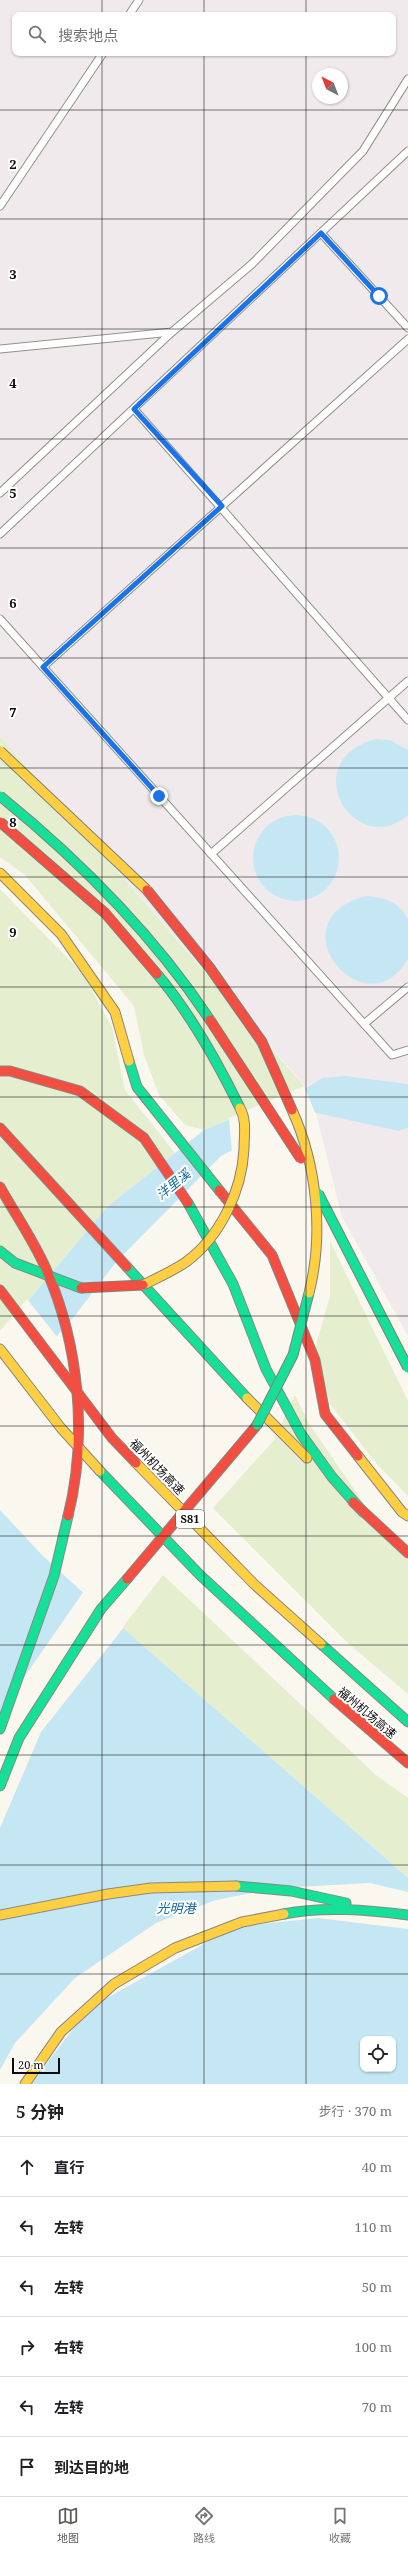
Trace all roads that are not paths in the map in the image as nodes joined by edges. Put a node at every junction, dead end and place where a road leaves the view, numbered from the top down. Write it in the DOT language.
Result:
graph roads {
  1 [pos="139,0"];
  2 [pos="131,12"];
  3 [pos="101,56"];
  4 [pos="408,79"];
  5 [pos="408,151"];
  6 [pos="2,196"];
  7 [pos="0,206"];
  8 [pos="321,233"];
  9 [pos="408,328"];
  10 [pos="172,332"];
  11 [pos="408,339"];
  12 [pos="0,349"];
  13 [pos="134,409"];
  14 [pos="0,493"];
  15 [pos="222,506"];
  16 [pos="0,534"];
  17 [pos="0,619"];
  18 [pos="43,667"];
  19 [pos="408,681"];
  20 [pos="389,698"];
  21 [pos="408,720"];
  22 [pos="1,752"];
  23 [pos="0,796"];
  24 [pos="0,822"];
  25 [pos="211,854"];
  26 [pos="0,873"];
  27 [pos="408,987"];
  28 [pos="364,1024"];
  29 [pos="408,1050"];
  30 [pos="0,1071"];
  31 [pos="0,1128"];
  32 [pos="0,1187"];
  33 [pos="0,1251"];
  34 [pos="0,1290"];
  35 [pos="0,1349"];
  36 [pos="408,1368"];
  37 [pos="363,1512"];
  38 [pos="408,1516"];
  39 [pos="408,1553"];
  40 [pos="408,1722"];
  41 [pos="0,1729"];
  42 [pos="408,1763"];
  43 [pos="0,1786"];
  44 [pos="378,1911"];
  45 [pos="0,1915"];
  46 [pos="408,1915"];
  47 [pos="25,2084"];
  1 -- 2 [label="lane"];
  3 -- 6 [label="lane"];
  4 -- 10 [label="lane"];
  5 -- 8 [label="lane"];
  6 -- 7 [label="lane"];
  8 -- 9 [label="lane"];
  8 -- 13 [label="lane"];
  10 -- 12 [label="lane"];
  10 -- 14 [label="lane"];
  11 -- 15 [label="lane"];
  13 -- 15 [label="lane"];
  13 -- 16 [label="lane"];
  15 -- 18 [label="lane"];
  15 -- 20 [label="lane"];
  17 -- 18 [label="lane"];
  18 -- 25 [label="lane"];
  19 -- 20 [label="lane"];
  20 -- 21 [label="lane"];
  20 -- 25 [label="lane"];
  22 -- 43 [label="main road, bridge"];
  23 -- 36 [label="main road, bridge"];
  24 -- 33 [label="main road, bridge"];
  25 -- 28 [label="lane"];
  26 -- 38 [label="main road"];
  27 -- 28 [label="lane"];
  28 -- 29 [label="lane"];
  30 -- 37 [label="main road"];
  31 -- 37 [label="main road"];
  32 -- 41 [label="main road"];
  34 -- 40 [label="main road, 福州机场高速 / S81"];
  35 -- 42 [label="main road, 福州机场高速 / S81"];
  37 -- 39 [label="main road"];
  44 -- 45 [label="main road"];
  44 -- 46 [label="main road"];
  44 -- 47 [label="main road"];
}
